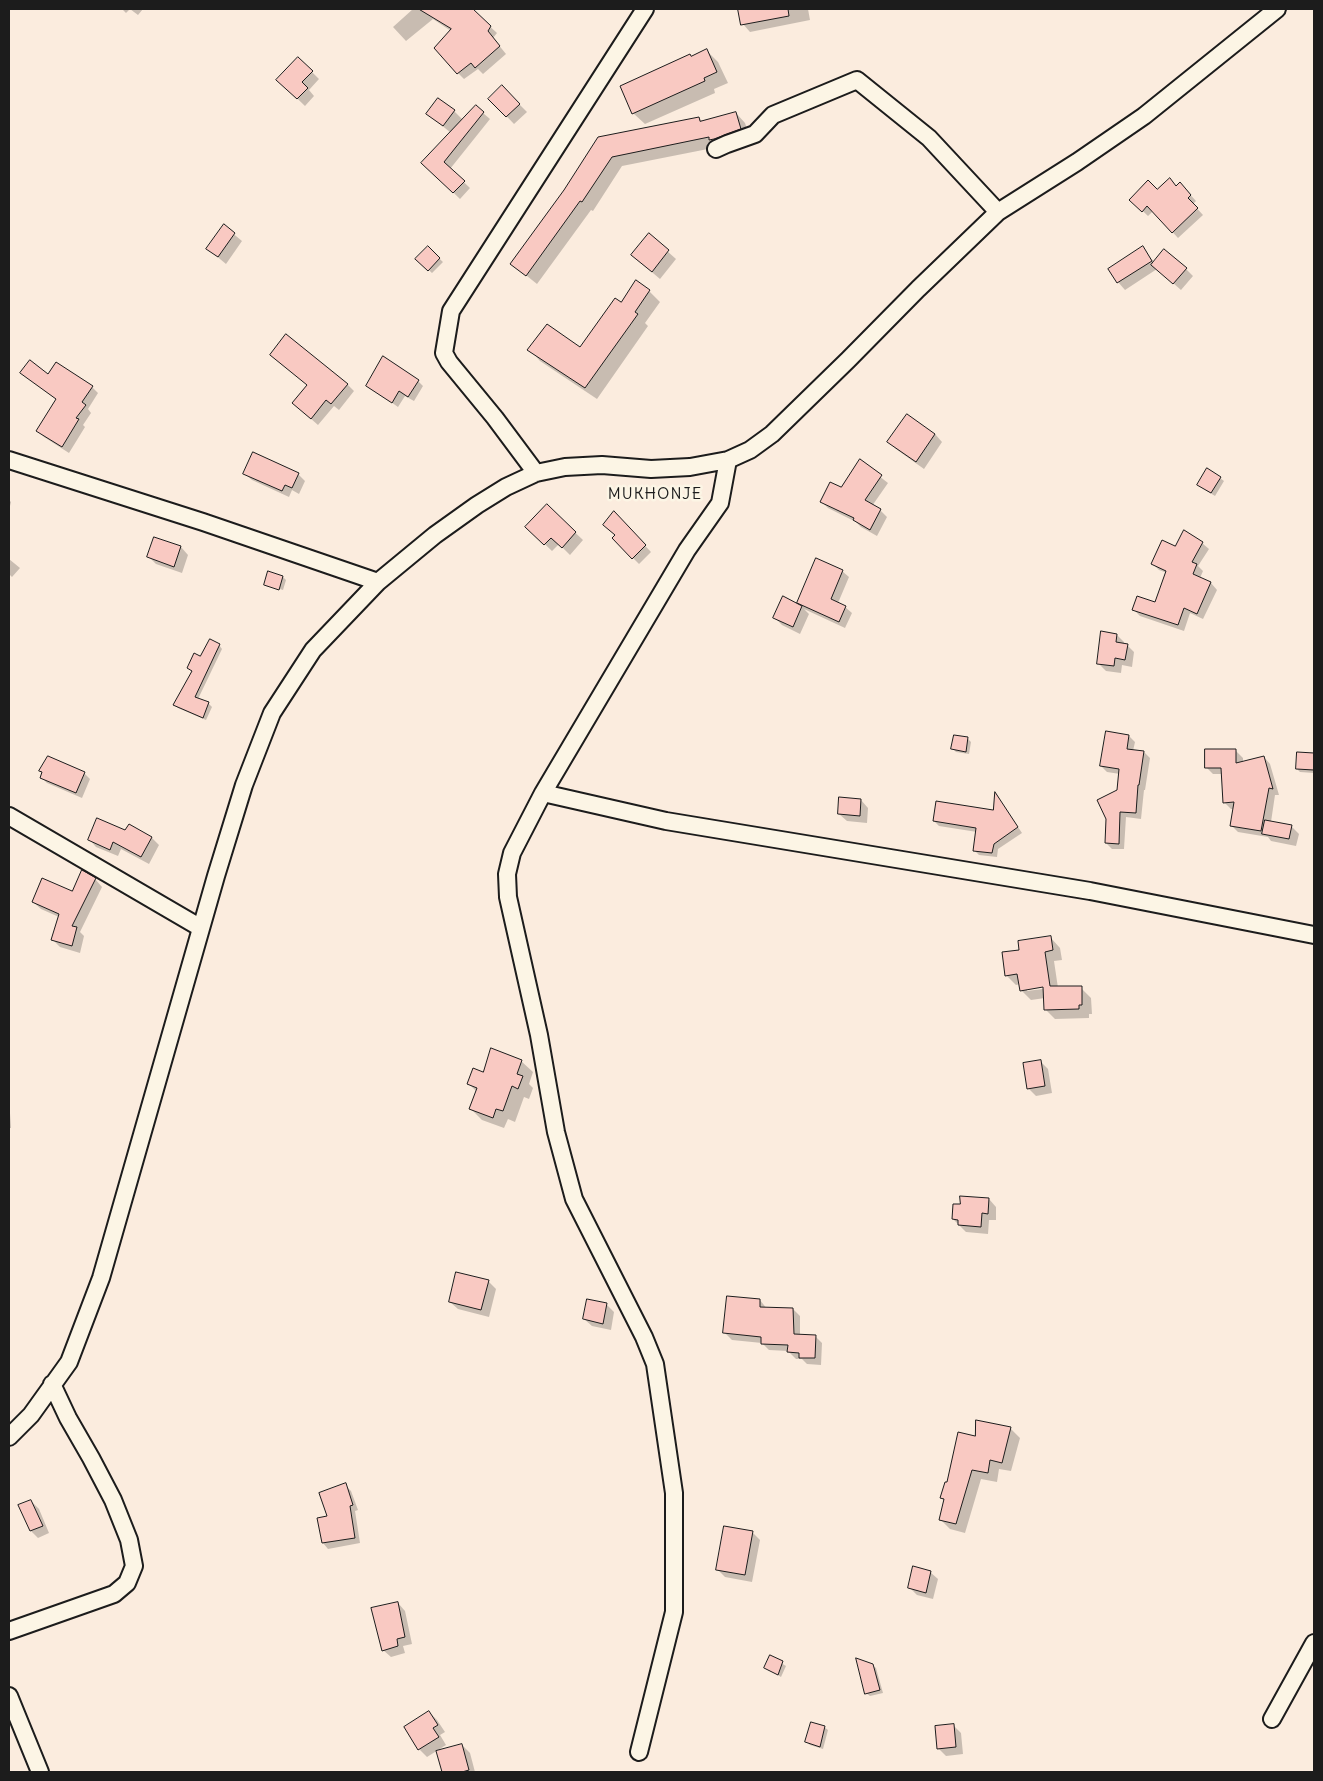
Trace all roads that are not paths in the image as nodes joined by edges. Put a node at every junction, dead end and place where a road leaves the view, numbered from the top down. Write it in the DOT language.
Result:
graph roads {
  1 [pos="645,9"];
  2 [pos="1277,9"];
  3 [pos="716,149"];
  4 [pos="998,212"];
  5 [pos="9,460"];
  6 [pos="728,460"];
  7 [pos="536,473"];
  8 [pos="378,582"];
  9 [pos="543,793"];
  10 [pos="9,816"];
  11 [pos="201,928"];
  12 [pos="1314,935"];
  13 [pos="52,1384"];
  14 [pos="9,1438"];
  15 [pos="9,1631"];
  16 [pos="1314,1643"];
  17 [pos="9,1696"];
  18 [pos="1272,1719"];
  19 [pos="639,1752"];
  20 [pos="40,1772"];
  1 -- 7 [label="street"];
  2 -- 4 [label="street"];
  3 -- 4 [label="street"];
  4 -- 6 [label="street"];
  5 -- 8 [label="street"];
  6 -- 7 [label="street"];
  6 -- 9 [label="street"];
  7 -- 8 [label="street"];
  8 -- 11 [label="street"];
  9 -- 12 [label="street"];
  9 -- 19 [label="street"];
  10 -- 11 [label="street"];
  11 -- 13 [label="street"];
  13 -- 14 [label="street"];
  13 -- 15 [label="street"];
  16 -- 18 [label="street"];
  17 -- 20 [label="street"];
}
